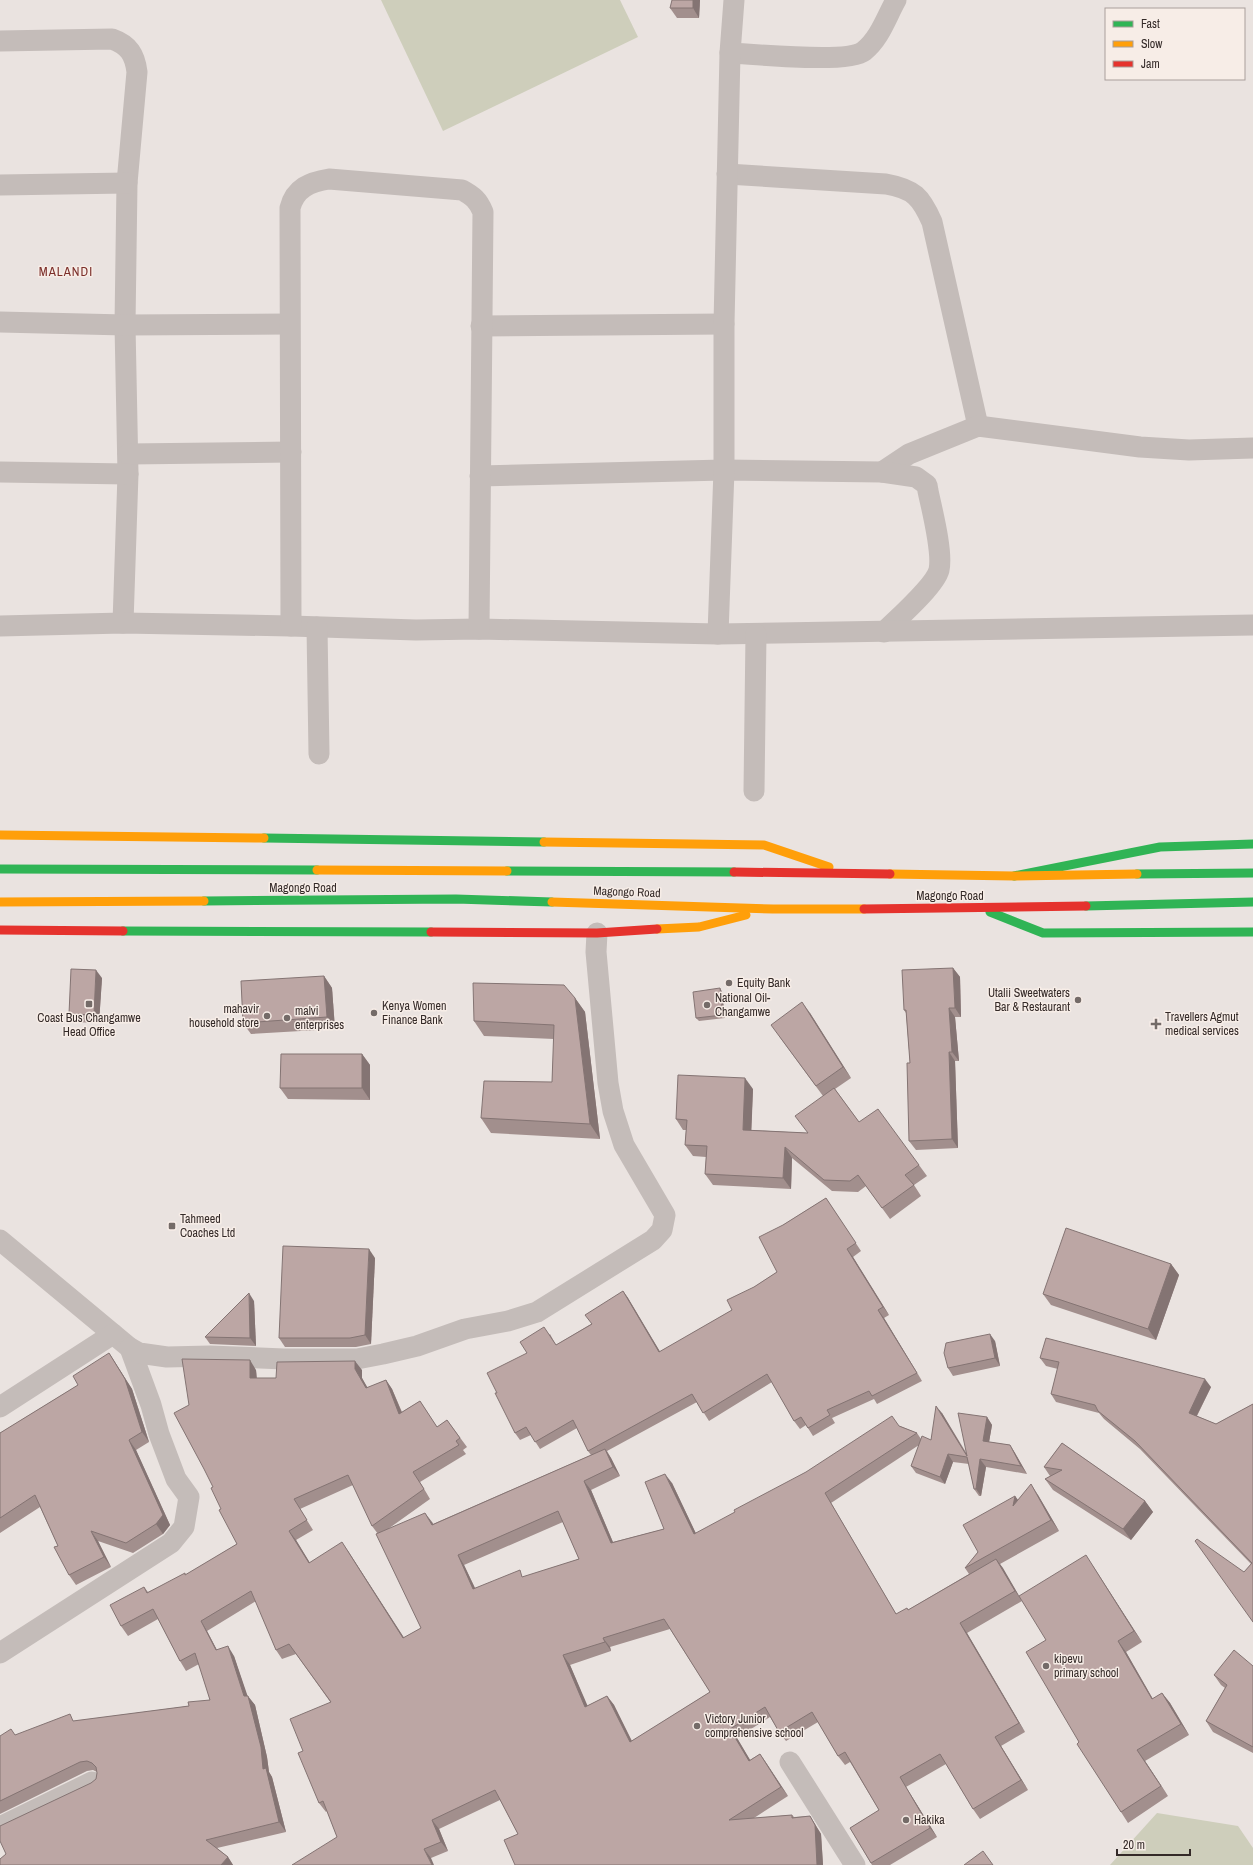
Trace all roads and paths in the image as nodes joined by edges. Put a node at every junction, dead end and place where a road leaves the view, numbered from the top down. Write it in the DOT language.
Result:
graph roads {
  1 [pos="734,0"];
  2 [pos="896,0"];
  3 [pos="0,41"];
  4 [pos="730,53"];
  5 [pos="727,174"];
  6 [pos="127,183"];
  7 [pos="0,185"];
  8 [pos="0,322"];
  9 [pos="289,324"];
  10 [pos="724,324"];
  11 [pos="125,325"];
  12 [pos="481,326"];
  13 [pos="978,426"];
  14 [pos="1253,448"];
  15 [pos="291,452"];
  16 [pos="128,454"];
  17 [pos="724,470"];
  18 [pos="0,472"];
  19 [pos="882,472"];
  20 [pos="128,474"];
  21 [pos="480,476"];
  22 [pos="123,623"];
  23 [pos="1253,625"];
  24 [pos="0,626"];
  25 [pos="291,626"];
  26 [pos="318,626"];
  27 [pos="479,629"];
  28 [pos="884,632"];
  29 [pos="718,634"];
  30 [pos="756,634"];
  31 [pos="319,754"];
  32 [pos="754,791"];
  33 [pos="0,835"];
  34 [pos="1253,844"];
  35 [pos="0,869"];
  36 [pos="846,873"];
  37 [pos="1253,873"];
  38 [pos="1014,876"];
  39 [pos="0,902"];
  40 [pos="1253,902"];
  41 [pos="979,908"];
  42 [pos="772,909"];
  43 [pos="0,930"];
  44 [pos="1253,932"];
  45 [pos="597,933"];
  46 [pos="0,1240"];
  47 [pos="113,1334"];
  48 [pos="130,1348"];
  49 [pos="0,1407"];
  50 [pos="0,1653"];
  51 [pos="790,1762"];
  52 [pos="92,1782"];
  53 [pos="0,1827"];
  54 [pos="854,1865"];
  1 -- 4 [label="street"];
  2 -- 4 [label="street"];
  3 -- 6 [label="street"];
  4 -- 5 [label="street"];
  5 -- 10 [label="street"];
  5 -- 13 [label="street"];
  6 -- 7 [label="street"];
  6 -- 11 [label="street"];
  8 -- 11 [label="street"];
  9 -- 11 [label="street"];
  9 -- 12 [label="street"];
  9 -- 15 [label="street"];
  10 -- 12 [label="street"];
  10 -- 17 [label="street"];
  11 -- 16 [label="street"];
  12 -- 21 [label="street"];
  13 -- 14 [label="street"];
  13 -- 19 [label="street"];
  15 -- 16 [label="street"];
  15 -- 25 [label="street"];
  16 -- 20 [label="street"];
  17 -- 19 [label="street"];
  17 -- 21 [label="street"];
  17 -- 29 [label="street"];
  18 -- 20 [label="street"];
  19 -- 28 [label="street"];
  20 -- 22 [label="street"];
  21 -- 27 [label="street"];
  22 -- 24 [label="street"];
  22 -- 25 [label="street"];
  23 -- 28 [label="street"];
  25 -- 26 [label="street"];
  26 -- 27 [label="street"];
  26 -- 31 [label="street"];
  27 -- 29 [label="street"];
  28 -- 30 [label="street"];
  29 -- 30 [label="street"];
  30 -- 32 [label="street"];
  33 -- 36 [label="main road"];
  34 -- 38 [label="main road"];
  35 -- 36 [label="main road, Magongo Road"];
  36 -- 38 [label="main road, Magongo Road"];
  37 -- 38 [label="main road, Magongo Road"];
  39 -- 42 [label="main road, Magongo Road"];
  40 -- 41 [label="main road, Magongo Road"];
  41 -- 42 [label="main road, Magongo Road"];
  41 -- 44 [label="main road"];
  42 -- 45 [label="main road"];
  43 -- 45 [label="main road"];
  45 -- 48 [label="street"];
  46 -- 47 [label="street"];
  47 -- 48 [label="street"];
  47 -- 49 [label="street"];
  48 -- 50 [label="street"];
  51 -- 54 [label="street"];
  52 -- 53 [label="street"];
}
